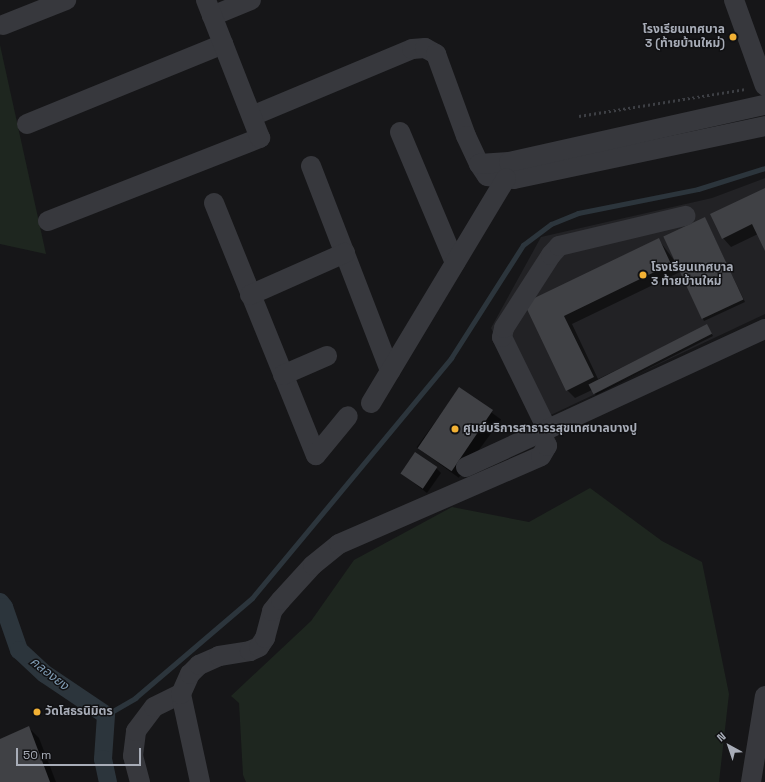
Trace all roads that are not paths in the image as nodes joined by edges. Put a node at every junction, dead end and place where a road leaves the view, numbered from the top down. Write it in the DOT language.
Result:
graph roads {
  1 [pos="66,0"];
  2 [pos="251,0"];
  3 [pos="734,0"];
  4 [pos="209,8"];
  5 [pos="2,25"];
  6 [pos="223,44"];
  7 [pos="765,86"];
  8 [pos="765,104"];
  9 [pos="252,116"];
  10 [pos="27,124"];
  11 [pos="765,126"];
  12 [pos="400,132"];
  13 [pos="478,164"];
  14 [pos="311,166"];
  15 [pos="506,178"];
  16 [pos="214,203"];
  17 [pos="685,216"];
  18 [pos="48,221"];
  19 [pos="345,253"];
  20 [pos="455,263"];
  21 [pos="250,295"];
  22 [pos="765,329"];
  23 [pos="327,356"];
  24 [pos="390,371"];
  25 [pos="283,375"];
  26 [pos="371,403"];
  27 [pos="348,416"];
  28 [pos="544,431"];
  29 [pos="466,467"];
  30 [pos="181,694"];
  31 [pos="765,696"];
  32 [pos="140,782"];
  33 [pos="200,782"];
  34 [pos="751,782"];
  1 -- 5 [label="street"];
  2 -- 4 [label="street"];
  3 -- 7 [label="street"];
  4 -- 6 [label="street"];
  6 -- 9 [label="street"];
  6 -- 10 [label="street"];
  8 -- 13 [label="street"];
  9 -- 13 [label="street"];
  9 -- 18 [label="street"];
  11 -- 15 [label="street"];
  12 -- 20 [label="street"];
  13 -- 15 [label="street"];
  14 -- 19 [label="street"];
  15 -- 20 [label="street"];
  16 -- 21 [label="street"];
  17 -- 28 [label="street"];
  19 -- 21 [label="street"];
  19 -- 24 [label="street"];
  20 -- 24 [label="street"];
  21 -- 25 [label="street"];
  22 -- 28 [label="street"];
  23 -- 25 [label="street"];
  24 -- 26 [label="street"];
  25 -- 27 [label="street"];
  28 -- 29 [label="street"];
  28 -- 30 [label="street"];
  30 -- 32 [label="street"];
  30 -- 33 [label="street"];
  31 -- 34 [label="street"];
}
